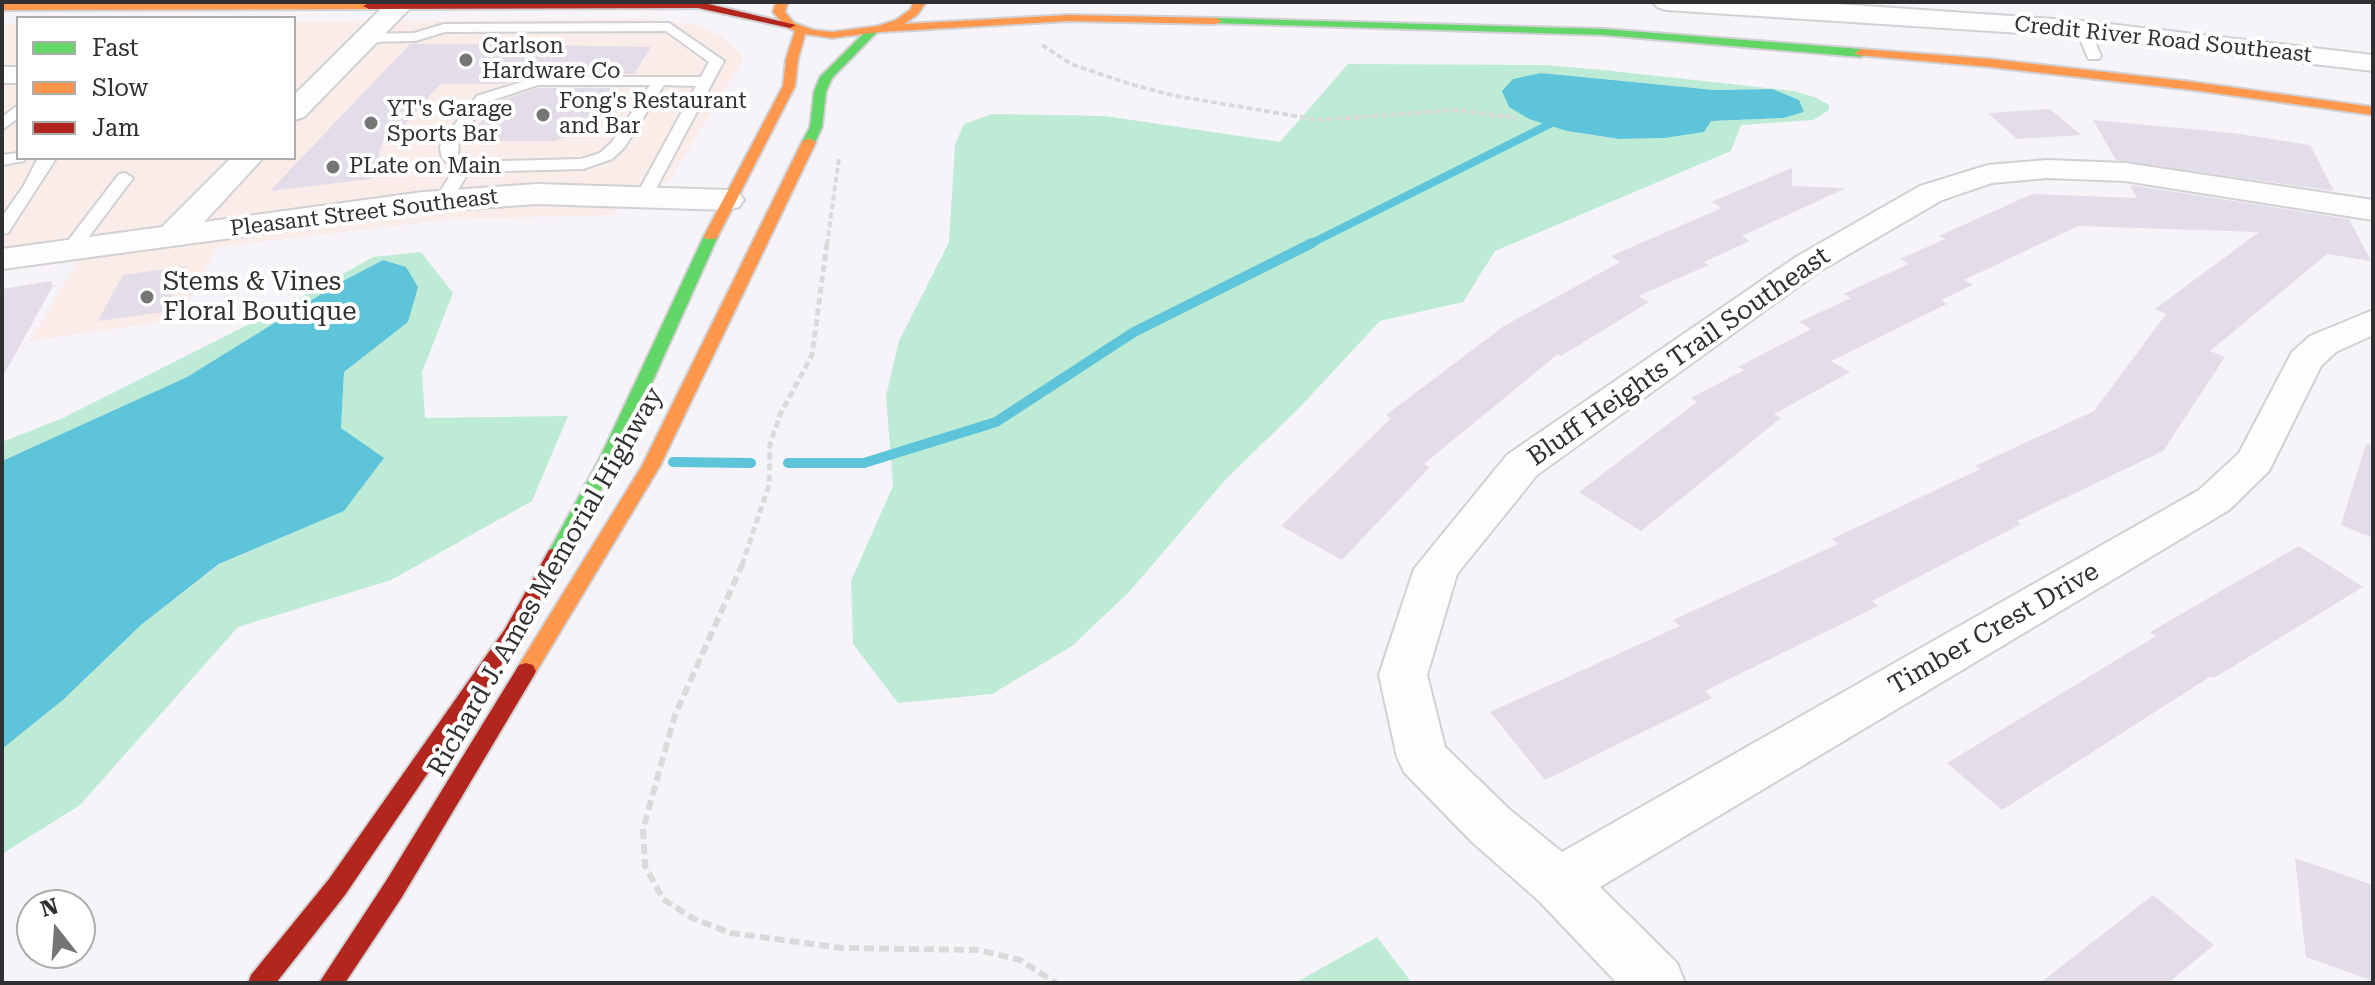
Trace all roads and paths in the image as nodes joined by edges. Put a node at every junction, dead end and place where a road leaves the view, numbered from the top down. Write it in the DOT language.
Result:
graph roads {
  1 [pos="109,2"];
  2 [pos="782,2"];
  3 [pos="920,2"];
  4 [pos="1101,2"];
  5 [pos="1666,2"];
  6 [pos="1003,4"];
  7 [pos="400,5"];
  8 [pos="2,7"];
  9 [pos="59,7"];
  10 [pos="1533,11"];
  11 [pos="1037,19"];
  12 [pos="796,27"];
  13 [pos="1776,27"];
  14 [pos="2083,29"];
  15 [pos="876,30"];
  16 [pos="1897,37"];
  17 [pos="367,38"];
  18 [pos="2094,56"];
  19 [pos="2373,63"];
  20 [pos="338,66"];
  21 [pos="296,67"];
  22 [pos="2262,77"];
  23 [pos="660,80"];
  24 [pos="706,82"];
  25 [pos="296,109"];
  26 [pos="2373,111"];
  27 [pos="1517,118"];
  28 [pos="840,150"];
  29 [pos="47,160"];
  30 [pos="246,160"];
  31 [pos="463,168"];
  32 [pos="125,178"];
  33 [pos="644,196"];
  34 [pos="443,200"];
  35 [pos="728,200"];
  36 [pos="2373,210"];
  37 [pos="2,229"];
  38 [pos="171,237"];
  39 [pos="70,250"];
  40 [pos="2,259"];
  41 [pos="2373,321"];
  42 [pos="1558,883"];
  43 [pos="260,983"];
  44 [pos="331,983"];
  45 [pos="1056,983"];
  46 [pos="1656,983"];
  1 -- 9 [label="main road"];
  2 -- 12 [label="main road"];
  3 -- 15 [label="main road"];
  4 -- 6 [label="main road"];
  5 -- 14 [label="street, Credit River Road Southeast"];
  7 -- 9 [label="main road"];
  7 -- 12 [label="main road"];
  7 -- 17 [label="street"];
  8 -- 9 [label="main road"];
  10 -- 13 [label="main road"];
  11 -- 15 [label="main road"];
  11 -- 26 [label="main road"];
  11 -- 27 [label="path"];
  12 -- 15 [label="main road"];
  12 -- 35 [label="main road, Richard J. Ames Memorial Highway"];
  14 -- 18 [label="lane"];
  14 -- 19 [label="street, Credit River Road Southeast"];
  15 -- 44 [label="main road, Richard J. Ames Memorial Highway"];
  16 -- 18 [label="main road"];
  17 -- 20 [label="street"];
  17 -- 24 [label="lane"];
  18 -- 22 [label="main road"];
  20 -- 21 [label="street"];
  20 -- 25 [label="street"];
  23 -- 24 [label="lane"];
  23 -- 31 [label="lane"];
  23 -- 31 [label="lane"];
  24 -- 33 [label="lane"];
  28 -- 45 [label="path"];
  29 -- 37 [label="lane"];
  30 -- 38 [label="street"];
  31 -- 34 [label="lane"];
  32 -- 39 [label="lane"];
  33 -- 34 [label="street, Pleasant Street Southeast"];
  33 -- 35 [label="street, Pleasant Street Southeast"];
  34 -- 38 [label="street, Pleasant Street Southeast"];
  35 -- 43 [label="main road, Richard J. Ames Memorial Highway"];
  36 -- 42 [label="street, Bluff Heights Trail Southeast"];
  38 -- 39 [label="street, Pleasant Street Southeast"];
  39 -- 40 [label="street, Pleasant Street Southeast"];
  41 -- 42 [label="street, Timber Crest Drive"];
  42 -- 46 [label="street, Bluff Heights Trail Southeast"];
}
